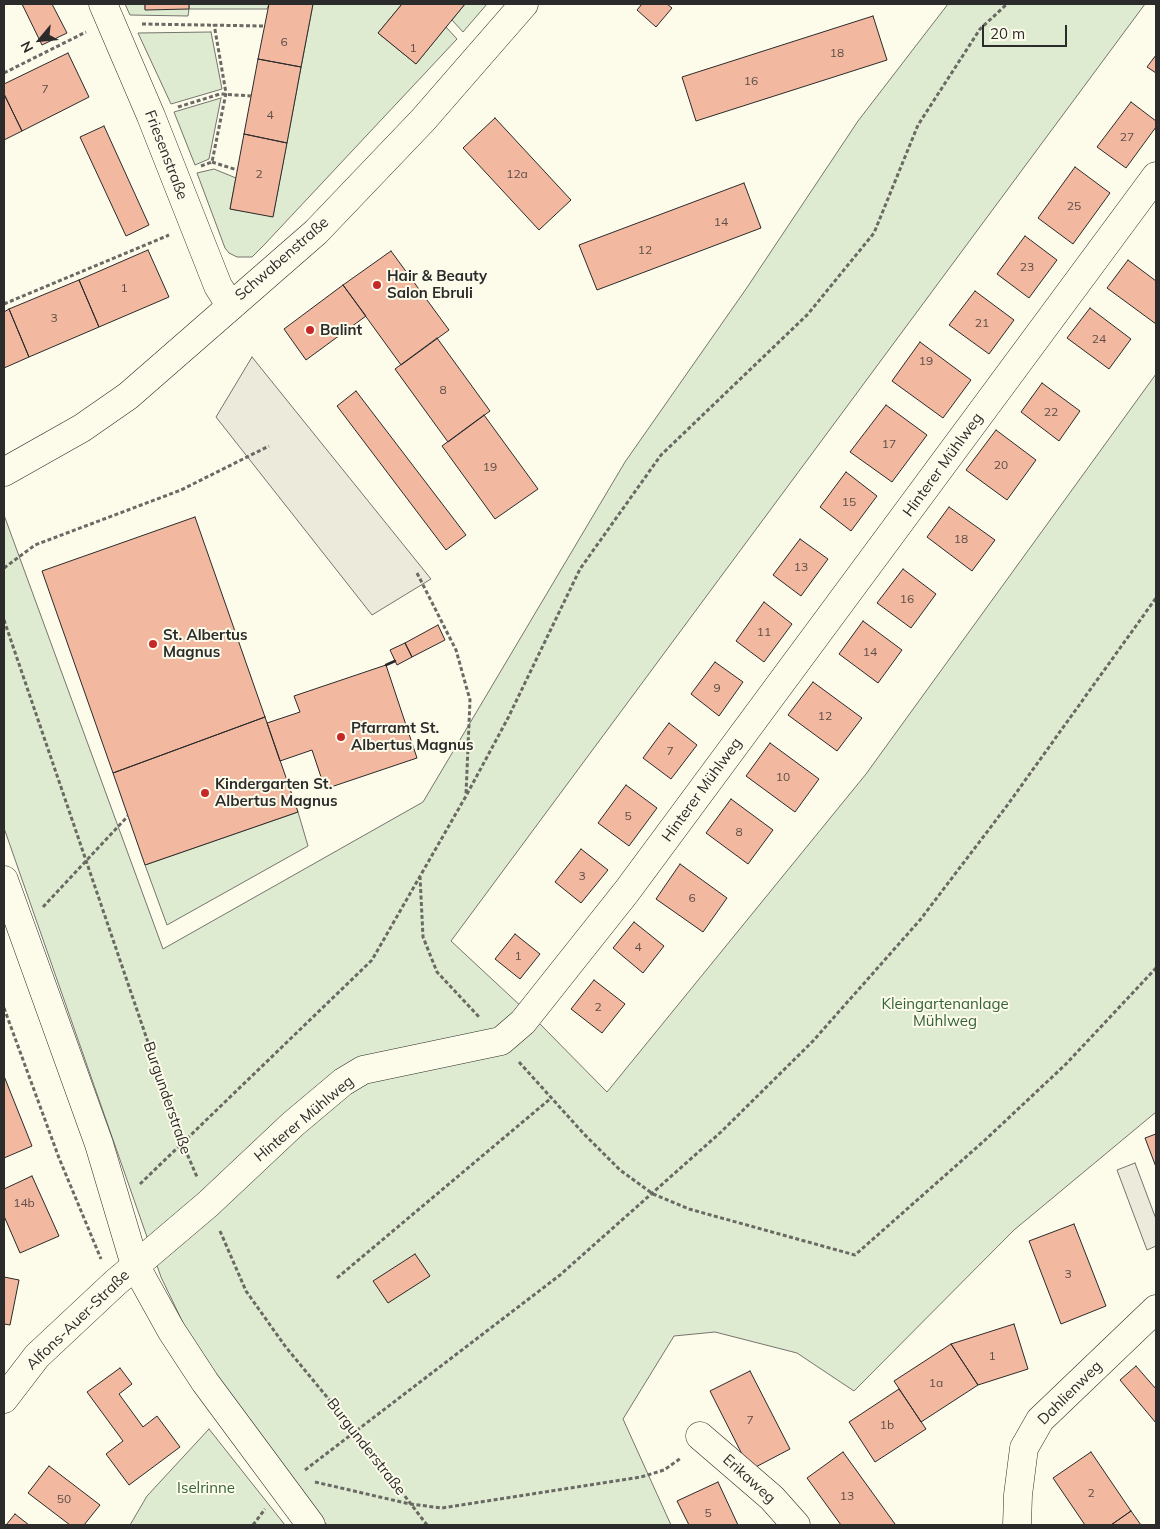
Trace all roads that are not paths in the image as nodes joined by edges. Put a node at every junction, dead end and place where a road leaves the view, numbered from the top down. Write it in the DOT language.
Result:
graph roads {
  1 [pos="524,4"];
  2 [pos="107,12"];
  3 [pos="1156,176"];
  4 [pos="230,305"];
  5 [pos="4,472"];
  6 [pos="4,880"];
  7 [pos="135,1265"];
  8 [pos="1156,1309"];
  9 [pos="7,1386"];
  10 [pos="700,1436"];
  11 [pos="311,1525"];
  12 [pos="796,1525"];
  13 [pos="1017,1525"];
  1 -- 4 [label="street, Schwabenstraße"];
  2 -- 4 [label="street, Friesenstraße"];
  3 -- 7 [label="street, Hinterer Mühlweg"];
  4 -- 5 [label="street, Schwabenstraße"];
  6 -- 7 [label="street"];
  7 -- 9 [label="street, Alfons-Auer-Straße"];
  7 -- 11 [label="street"];
  8 -- 13 [label="street, Dahlienweg"];
  10 -- 12 [label="street, Erikaweg"];
}
